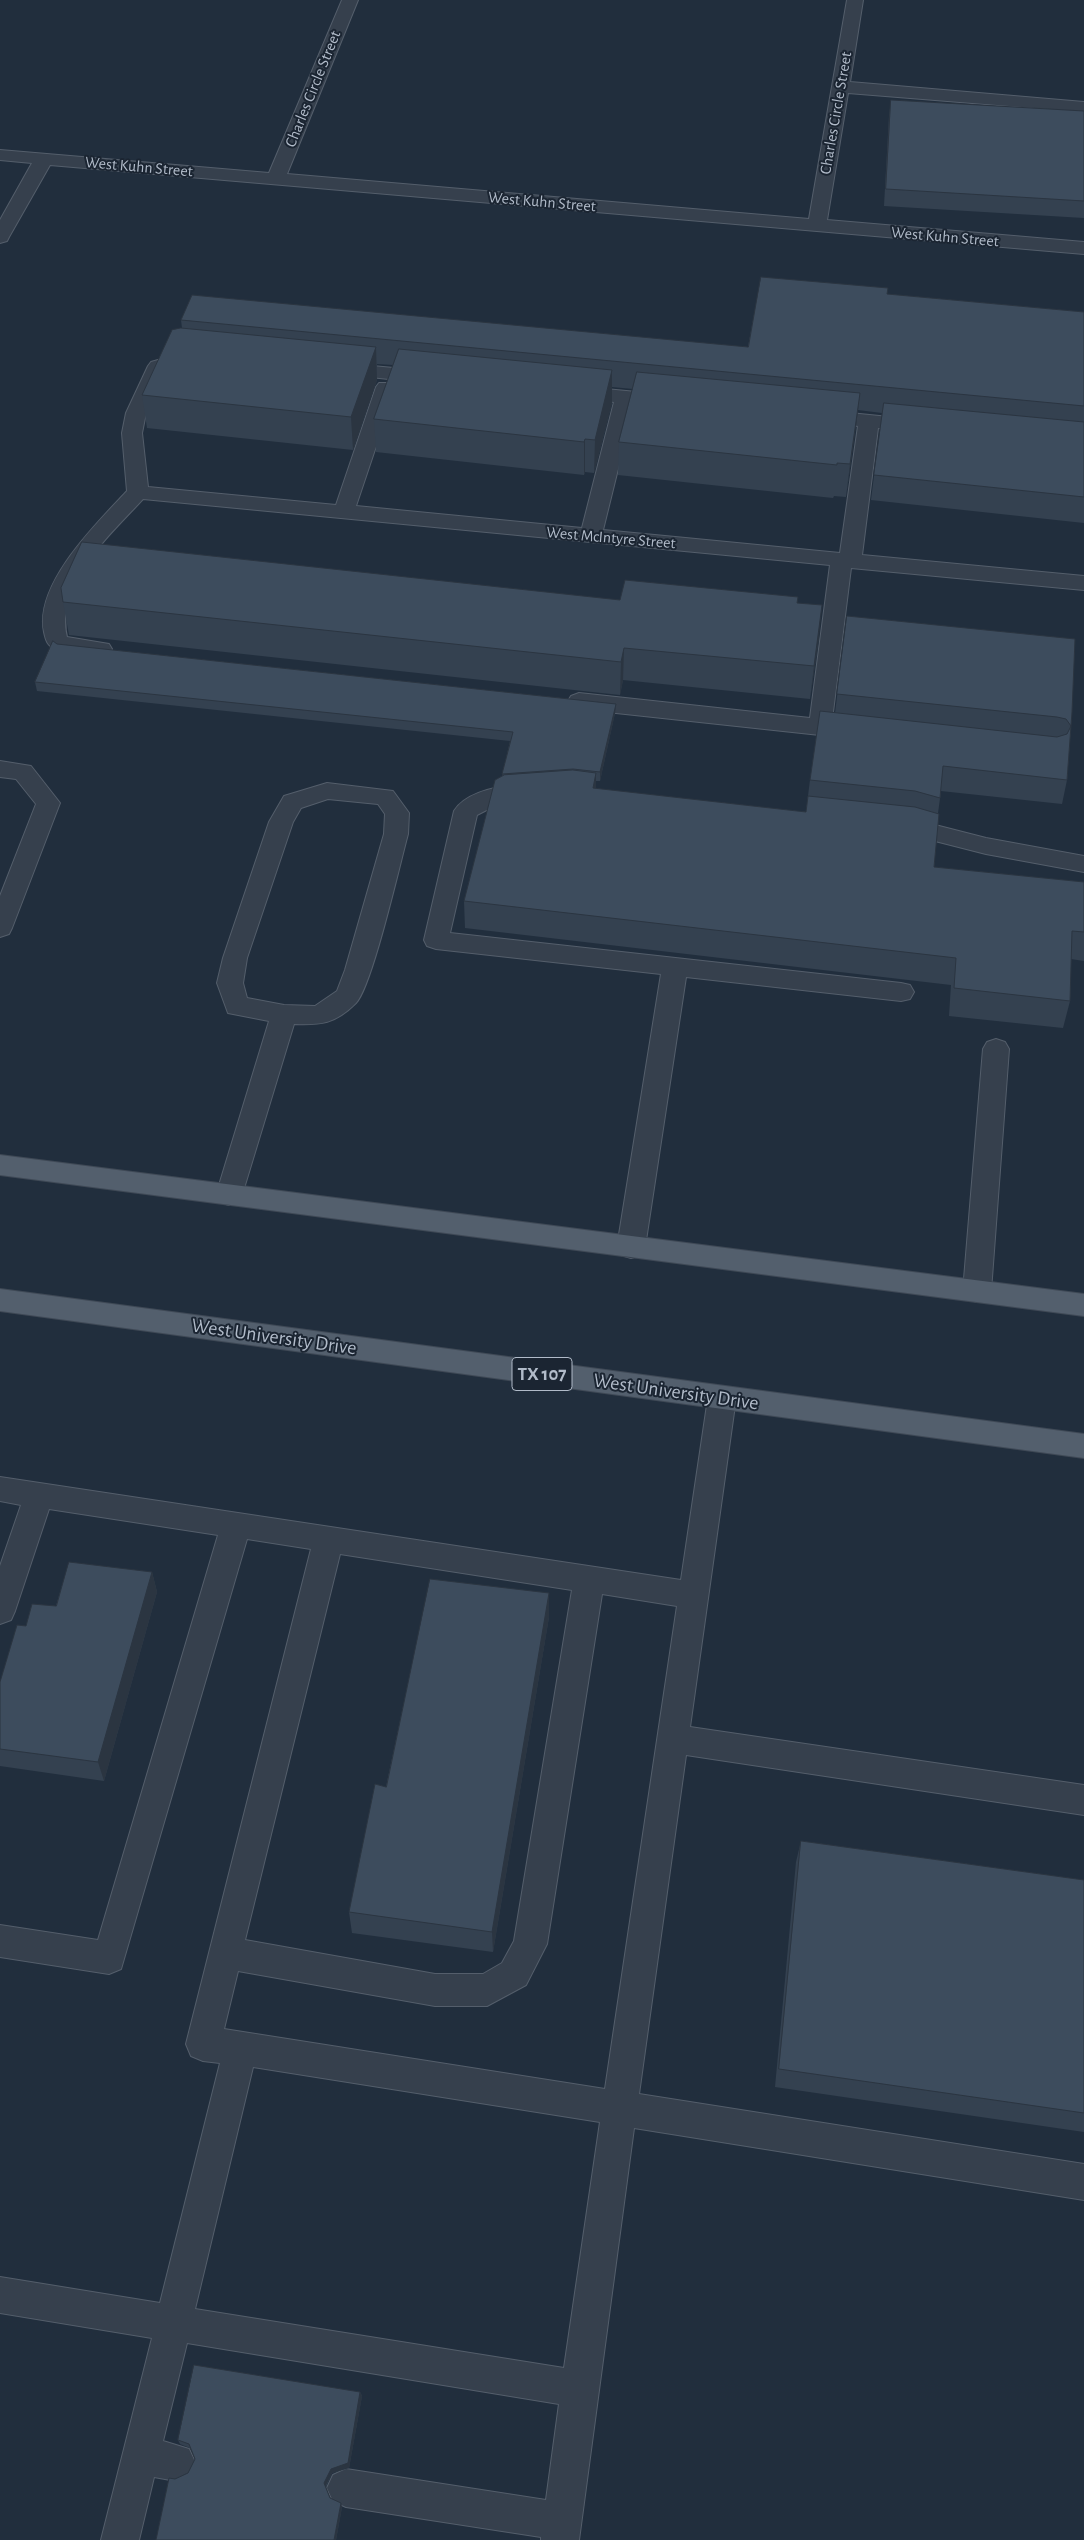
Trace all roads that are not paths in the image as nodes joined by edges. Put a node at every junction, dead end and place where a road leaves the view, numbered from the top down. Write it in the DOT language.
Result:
graph roads {
  1 [pos="350,0"];
  2 [pos="855,0"];
  3 [pos="840,87"];
  4 [pos="1084,107"];
  5 [pos="0,155"];
  6 [pos="44,159"];
  7 [pos="276,179"];
  8 [pos="818,226"];
  9 [pos="0,237"];
  10 [pos="1084,248"];
  11 [pos="177,354"];
  12 [pos="322,367"];
  13 [pos="391,374"];
  14 [pos="449,379"];
  15 [pos="556,390"];
  16 [pos="625,397"];
  17 [pos="683,402"];
  18 [pos="800,414"];
  19 [pos="869,421"];
  20 [pos="937,427"];
  21 [pos="138,492"];
  22 [pos="344,512"];
  23 [pos="591,536"];
  24 [pos="845,560"];
  25 [pos="1084,583"];
  26 [pos="126,652"];
  27 [pos="562,699"];
  28 [pos="820,727"];
  29 [pos="878,733"];
  30 [pos="0,768"];
  31 [pos="545,790"];
  32 [pos="881,822"];
  33 [pos="1084,864"];
  34 [pos="0,928"];
  35 [pos="675,967"];
  36 [pos="901,992"];
  37 [pos="284,1014"];
  38 [pos="996,1049"];
  39 [pos="0,1165"];
  40 [pos="229,1195"];
  41 [pos="631,1246"];
  42 [pos="977,1291"];
  43 [pos="0,1300"];
  44 [pos="1084,1305"];
  45 [pos="722,1398"];
  46 [pos="1084,1446"];
  47 [pos="0,1488"];
  48 [pos="39,1494"];
  49 [pos="236,1525"];
  50 [pos="329,1539"];
  51 [pos="589,1579"];
  52 [pos="694,1595"];
  53 [pos="0,1611"];
  54 [pos="673,1739"];
  55 [pos="1084,1800"];
  56 [pos="0,1941"];
  57 [pos="227,1953"];
  58 [pos="241,2048"];
  59 [pos="620,2107"];
  60 [pos="1084,2182"];
  61 [pos="0,2296"];
  62 [pos="174,2324"];
  63 [pos="578,2390"];
  64 [pos="140,2456"];
  65 [pos="176,2462"];
  66 [pos="346,2488"];
  67 [pos="561,2530"];
  68 [pos="120,2540"];
  1 -- 7 [label="street, Charles Circle Street"];
  2 -- 3 [label="street, Charles Circle Street"];
  3 -- 4 [label="street"];
  3 -- 8 [label="street, Charles Circle Street"];
  5 -- 6 [label="street, West Kuhn Street"];
  6 -- 7 [label="street, West Kuhn Street"];
  6 -- 9 [label="street"];
  7 -- 8 [label="street, West Kuhn Street"];
  8 -- 10 [label="street, West Kuhn Street"];
  11 -- 21 [label="street"];
  12 -- 13 [label="street"];
  13 -- 14 [label="street"];
  13 -- 22 [label="street"];
  15 -- 16 [label="street"];
  16 -- 17 [label="street"];
  16 -- 23 [label="street"];
  18 -- 19 [label="street"];
  19 -- 20 [label="street"];
  19 -- 24 [label="street"];
  21 -- 22 [label="street, West McIntyre Street"];
  21 -- 26 [label="street"];
  22 -- 23 [label="street, West McIntyre Street"];
  23 -- 24 [label="street, West McIntyre Street"];
  24 -- 25 [label="street, West McIntyre Street"];
  24 -- 28 [label="street"];
  27 -- 28 [label="street"];
  28 -- 29 [label="street"];
  30 -- 34 [label="street"];
  31 -- 35 [label="street"];
  32 -- 33 [label="street"];
  35 -- 36 [label="street"];
  35 -- 41 [label="street"];
  37 -- 37 [label="street"];
  37 -- 40 [label="street"];
  38 -- 42 [label="street"];
  39 -- 40 [label="main road"];
  40 -- 41 [label="main road"];
  41 -- 42 [label="main road"];
  42 -- 44 [label="main road"];
  43 -- 45 [label="main road, West University Drive / TX 107"];
  45 -- 46 [label="main road, West University Drive / TX 107"];
  45 -- 52 [label="street"];
  47 -- 48 [label="street"];
  48 -- 49 [label="street"];
  48 -- 53 [label="street"];
  49 -- 50 [label="street"];
  49 -- 56 [label="street"];
  50 -- 51 [label="street"];
  50 -- 57 [label="street"];
  51 -- 52 [label="street"];
  51 -- 57 [label="street"];
  52 -- 54 [label="street"];
  54 -- 55 [label="street"];
  54 -- 59 [label="street"];
  57 -- 58 [label="street"];
  58 -- 59 [label="street"];
  58 -- 62 [label="street"];
  59 -- 60 [label="street"];
  59 -- 63 [label="street"];
  61 -- 62 [label="street"];
  62 -- 63 [label="street"];
  62 -- 64 [label="street"];
  63 -- 67 [label="street"];
  64 -- 65 [label="street"];
  64 -- 68 [label="street"];
  66 -- 67 [label="street"];
}
